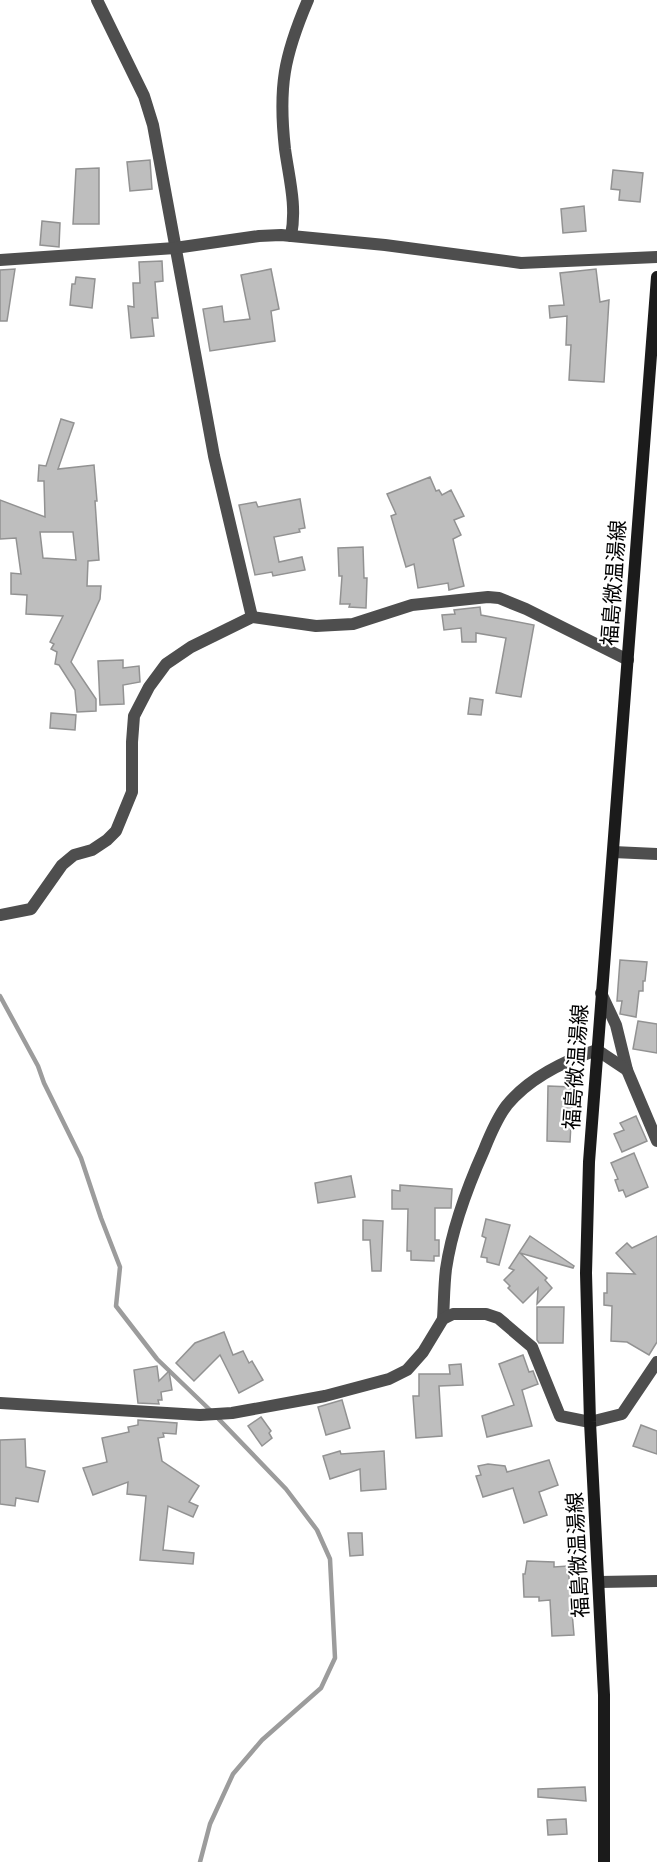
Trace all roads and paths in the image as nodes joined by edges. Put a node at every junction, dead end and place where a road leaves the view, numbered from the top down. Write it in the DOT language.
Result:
graph roads {
  1 [pos="97,0"];
  2 [pos="308,0"];
  3 [pos="291,236"];
  4 [pos="175,248"];
  5 [pos="657,257"];
  6 [pos="0,260"];
  7 [pos="657,277"];
  8 [pos="655,341"];
  9 [pos="252,617"];
  10 [pos="628,660"];
  11 [pos="613,852"];
  12 [pos="657,854"];
  13 [pos="0,915"];
  14 [pos="601,993"];
  15 [pos="597,1050"];
  16 [pos="627,1070"];
  17 [pos="657,1141"];
  18 [pos="443,1320"];
  19 [pos="657,1362"];
  20 [pos="0,1403"];
  21 [pos="590,1422"];
  22 [pos="657,1581"];
  23 [pos="599,1582"];
  24 [pos="604,1862"];
  1 -- 4 [label="street"];
  2 -- 3 [label="street"];
  3 -- 4 [label="street"];
  3 -- 5 [label="street"];
  4 -- 6 [label="street"];
  4 -- 9 [label="street"];
  7 -- 8 [label="main road, 福島微温湯線"];
  8 -- 10 [label="main road, 福島微温湯線"];
  9 -- 10 [label="street"];
  9 -- 13 [label="street"];
  10 -- 11 [label="main road, 福島微温湯線"];
  11 -- 12 [label="street"];
  11 -- 14 [label="main road, 福島微温湯線"];
  14 -- 15 [label="main road, 福島微温湯線"];
  14 -- 16 [label="street"];
  15 -- 16 [label="street"];
  15 -- 18 [label="street"];
  15 -- 21 [label="main road, 福島微温湯線"];
  16 -- 17 [label="street"];
  18 -- 20 [label="street"];
  18 -- 21 [label="street"];
  19 -- 21 [label="street"];
  21 -- 23 [label="main road, 福島微温湯線"];
  22 -- 23 [label="street"];
  23 -- 24 [label="main road, 福島微温湯線"];
}
